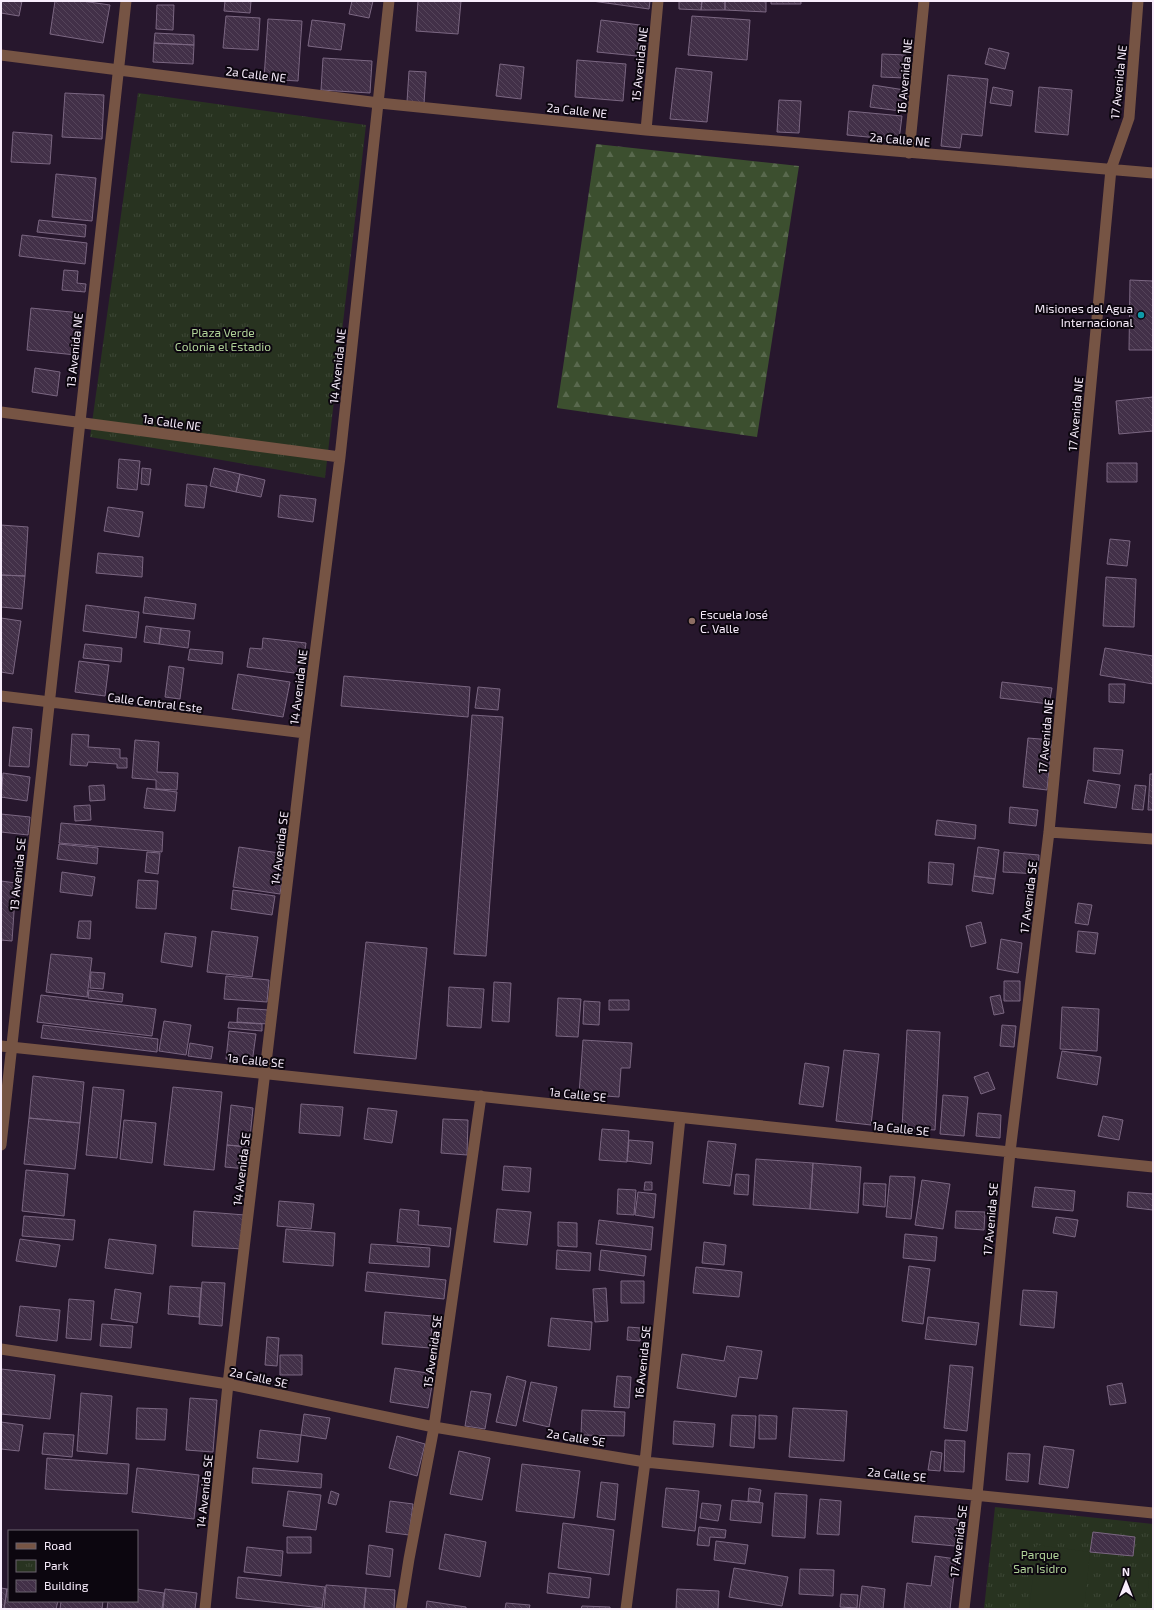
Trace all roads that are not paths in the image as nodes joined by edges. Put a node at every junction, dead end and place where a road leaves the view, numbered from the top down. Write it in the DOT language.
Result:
graph roads {
  1 [pos="126,1"];
  2 [pos="389,1"];
  3 [pos="658,1"];
  4 [pos="924,1"];
  5 [pos="1138,1"];
  6 [pos="1,55"];
  7 [pos="118,70"];
  8 [pos="379,103"];
  9 [pos="646,130"];
  10 [pos="910,152"];
  11 [pos="1111,169"];
  12 [pos="1153,173"];
  13 [pos="1,412"];
  14 [pos="80,422"];
  15 [pos="340,457"];
  16 [pos="1,696"];
  17 [pos="49,702"];
  18 [pos="305,733"];
  19 [pos="1050,832"];
  20 [pos="1153,838"];
  21 [pos="6,1046"];
  22 [pos="265,1074"];
  23 [pos="480,1096"];
  24 [pos="680,1118"];
  25 [pos="1,1145"];
  26 [pos="1010,1152"];
  27 [pos="1153,1167"];
  28 [pos="1,1349"];
  29 [pos="228,1384"];
  30 [pos="434,1427"];
  31 [pos="645,1462"];
  32 [pos="977,1495"];
  33 [pos="1153,1512"];
  34 [pos="205,1609"];
  35 [pos="401,1609"];
  36 [pos="626,1609"];
  37 [pos="964,1609"];
  1 -- 7 [label="street, 13 Avenida NE"];
  2 -- 8 [label="street, 14 Avenida NE"];
  3 -- 9 [label="street, 15 Avenida NE"];
  4 -- 10 [label="street, 16 Avenida NE"];
  5 -- 11 [label="street, 17 Avenida NE"];
  6 -- 7 [label="street, 2a Calle NE"];
  7 -- 8 [label="street, 2a Calle NE"];
  7 -- 14 [label="street, 13 Avenida NE"];
  8 -- 9 [label="street, 2a Calle NE"];
  8 -- 15 [label="street, 14 Avenida NE"];
  9 -- 10 [label="street, 2a Calle NE"];
  10 -- 11 [label="street, 2a Calle NE"];
  11 -- 12 [label="street, 2a Calle NE"];
  11 -- 19 [label="street, 17 Avenida NE"];
  13 -- 14 [label="street, 1a Calle NE"];
  14 -- 15 [label="street, 1a Calle NE"];
  14 -- 17 [label="street, 13 Avenida NE"];
  15 -- 18 [label="street, 14 Avenida NE"];
  16 -- 17 [label="street, Calle Central Este"];
  17 -- 18 [label="street, Calle Central Este"];
  17 -- 21 [label="street, 13 Avenida SE"];
  18 -- 22 [label="street, 14 Avenida SE"];
  19 -- 20 [label="street"];
  19 -- 26 [label="street, 17 Avenida SE"];
  21 -- 22 [label="street, 1a Calle SE"];
  21 -- 25 [label="street, 13 Avenida SE"];
  22 -- 23 [label="street, 1a Calle SE"];
  22 -- 29 [label="street, 14 Avenida SE"];
  23 -- 24 [label="street, 1a Calle SE"];
  23 -- 30 [label="street, 15 Avenida SE"];
  24 -- 26 [label="street, 1a Calle SE"];
  24 -- 31 [label="street, 16 Avenida SE"];
  26 -- 27 [label="street, 1a Calle SE"];
  26 -- 32 [label="street, 17 Avenida SE"];
  28 -- 29 [label="street, 2a Calle SE"];
  29 -- 30 [label="street, 2a Calle SE"];
  29 -- 34 [label="street, 14 Avenida SE"];
  30 -- 31 [label="street, 2a Calle SE"];
  30 -- 35 [label="street, 15 Avenida SE"];
  31 -- 32 [label="street, 2a Calle SE"];
  31 -- 36 [label="street, 16 Avenida SE"];
  32 -- 33 [label="street, 2a Calle SE"];
  32 -- 37 [label="street, 17 Avenida SE"];
}
